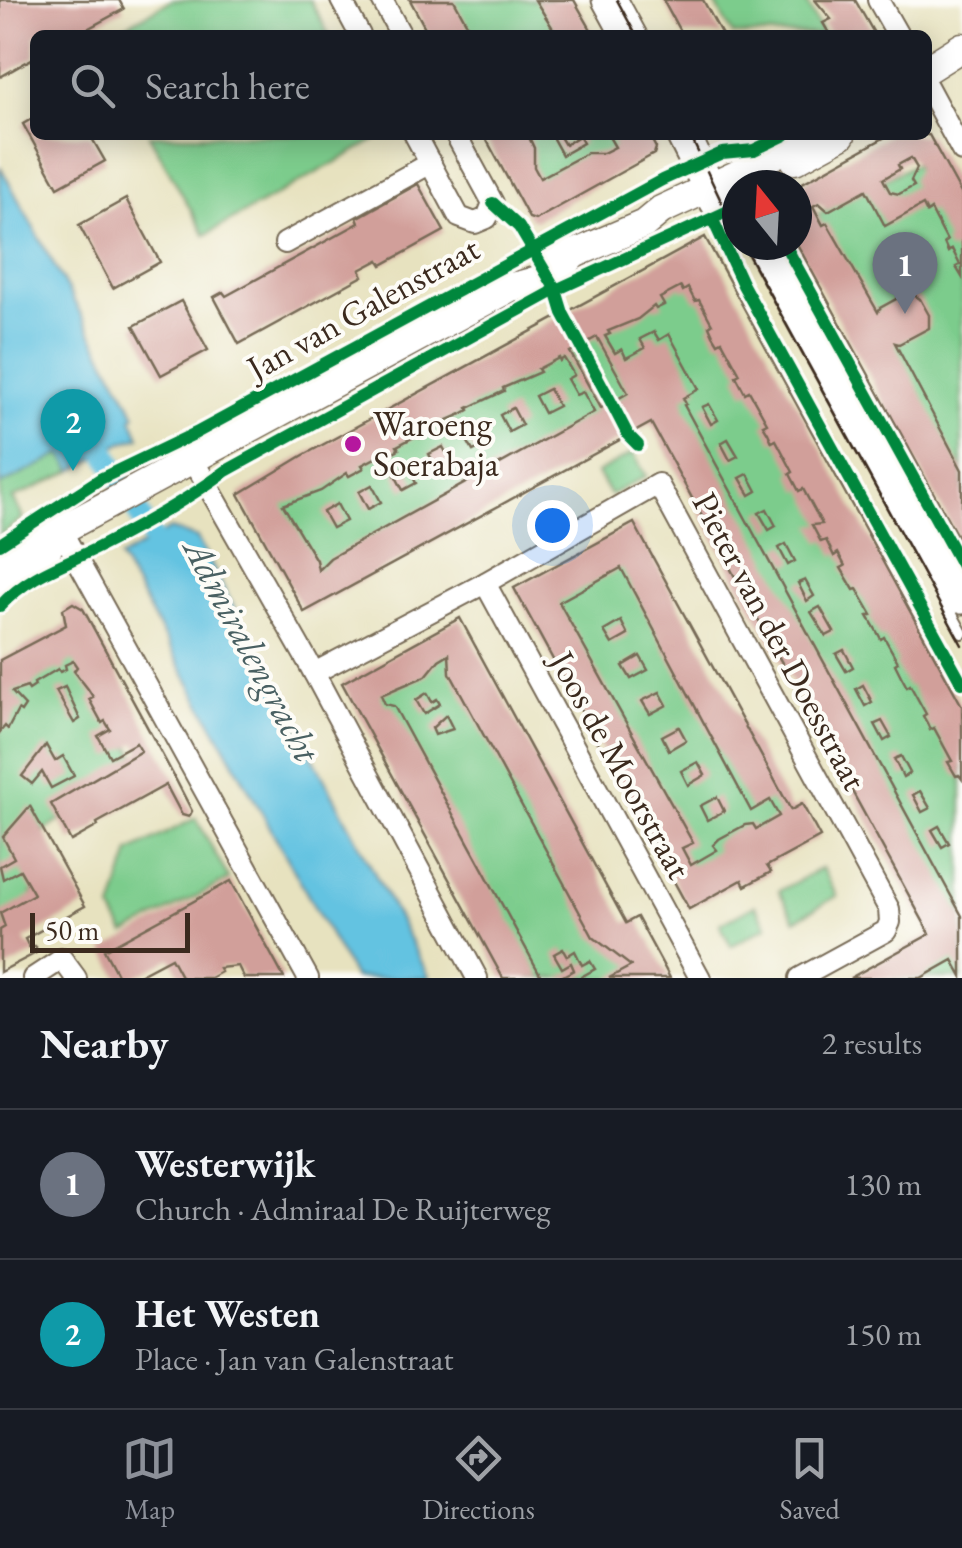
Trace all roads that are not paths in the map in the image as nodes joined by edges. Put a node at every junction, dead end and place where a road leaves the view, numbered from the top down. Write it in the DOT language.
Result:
graph roads {
  1 [pos="341,0"];
  2 [pos="382,0"];
  3 [pos="605,0"];
  4 [pos="623,0"];
  5 [pos="878,0"];
  6 [pos="357,30"];
  7 [pos="398,30"];
  8 [pos="621,30"];
  9 [pos="639,30"];
  10 [pos="895,30"];
  11 [pos="962,47"];
  12 [pos="932,66"];
  13 [pos="962,66"];
  14 [pos="932,83"];
  15 [pos="932,95"];
  16 [pos="418,140"];
  17 [pos="459,140"];
  18 [pos="683,140"];
  19 [pos="699,140"];
  20 [pos="803,140"];
  21 [pos="831,140"];
  22 [pos="962,151"];
  23 [pos="431,163"];
  24 [pos="761,170"];
  25 [pos="774,170"];
  26 [pos="722,183"];
  27 [pos="722,187"];
  28 [pos="722,195"];
  29 [pos="284,243"];
  30 [pos="757,260"];
  31 [pos="774,260"];
  32 [pos="192,458"];
  33 [pos="61,530"];
  34 [pos="0,566"];
  35 [pos="485,583"];
  36 [pos="0,590"];
  37 [pos="962,601"];
  38 [pos="962,633"];
  39 [pos="314,673"];
  40 [pos="808,976"];
  41 [pos="33,978"];
  42 [pos="76,978"];
  43 [pos="308,978"];
  44 [pos="477,978"];
  45 [pos="700,978"];
  1 -- 6 [label="street"];
  2 -- 7 [label="street"];
  3 -- 8 [label="street"];
  4 -- 9 [label="lane"];
  5 -- 10 [label="street"];
  11 -- 12 [label="main road"];
  13 -- 14 [label="main road"];
  15 -- 22 [label="street"];
  16 -- 23 [label="street"];
  17 -- 23 [label="street"];
  18 -- 27 [label="street"];
  19 -- 26 [label="lane"];
  20 -- 24 [label="main road, Jan van Galenstraat"];
  21 -- 25 [label="main road, Jan van Galenstraat"];
  23 -- 29 [label="street"];
  28 -- 32 [label="main road, Jan van Galenstraat"];
  30 -- 38 [label="lane"];
  31 -- 37 [label="street"];
  32 -- 33 [label="main road, Jan van Galenstraat"];
  32 -- 39 [label="street"];
  33 -- 34 [label="main road, Jan van Galenstraat"];
  33 -- 36 [label="main road, Jan van Galenstraat"];
  33 -- 43 [label="street"];
  35 -- 39 [label="street, Pieter van der Doesstraat"];
  35 -- 40 [label="street, Pieter van der Doesstraat"];
  35 -- 45 [label="street, Joos de Moorstraat"];
  39 -- 44 [label="street"];
  41 -- 42 [label="street"];
}
